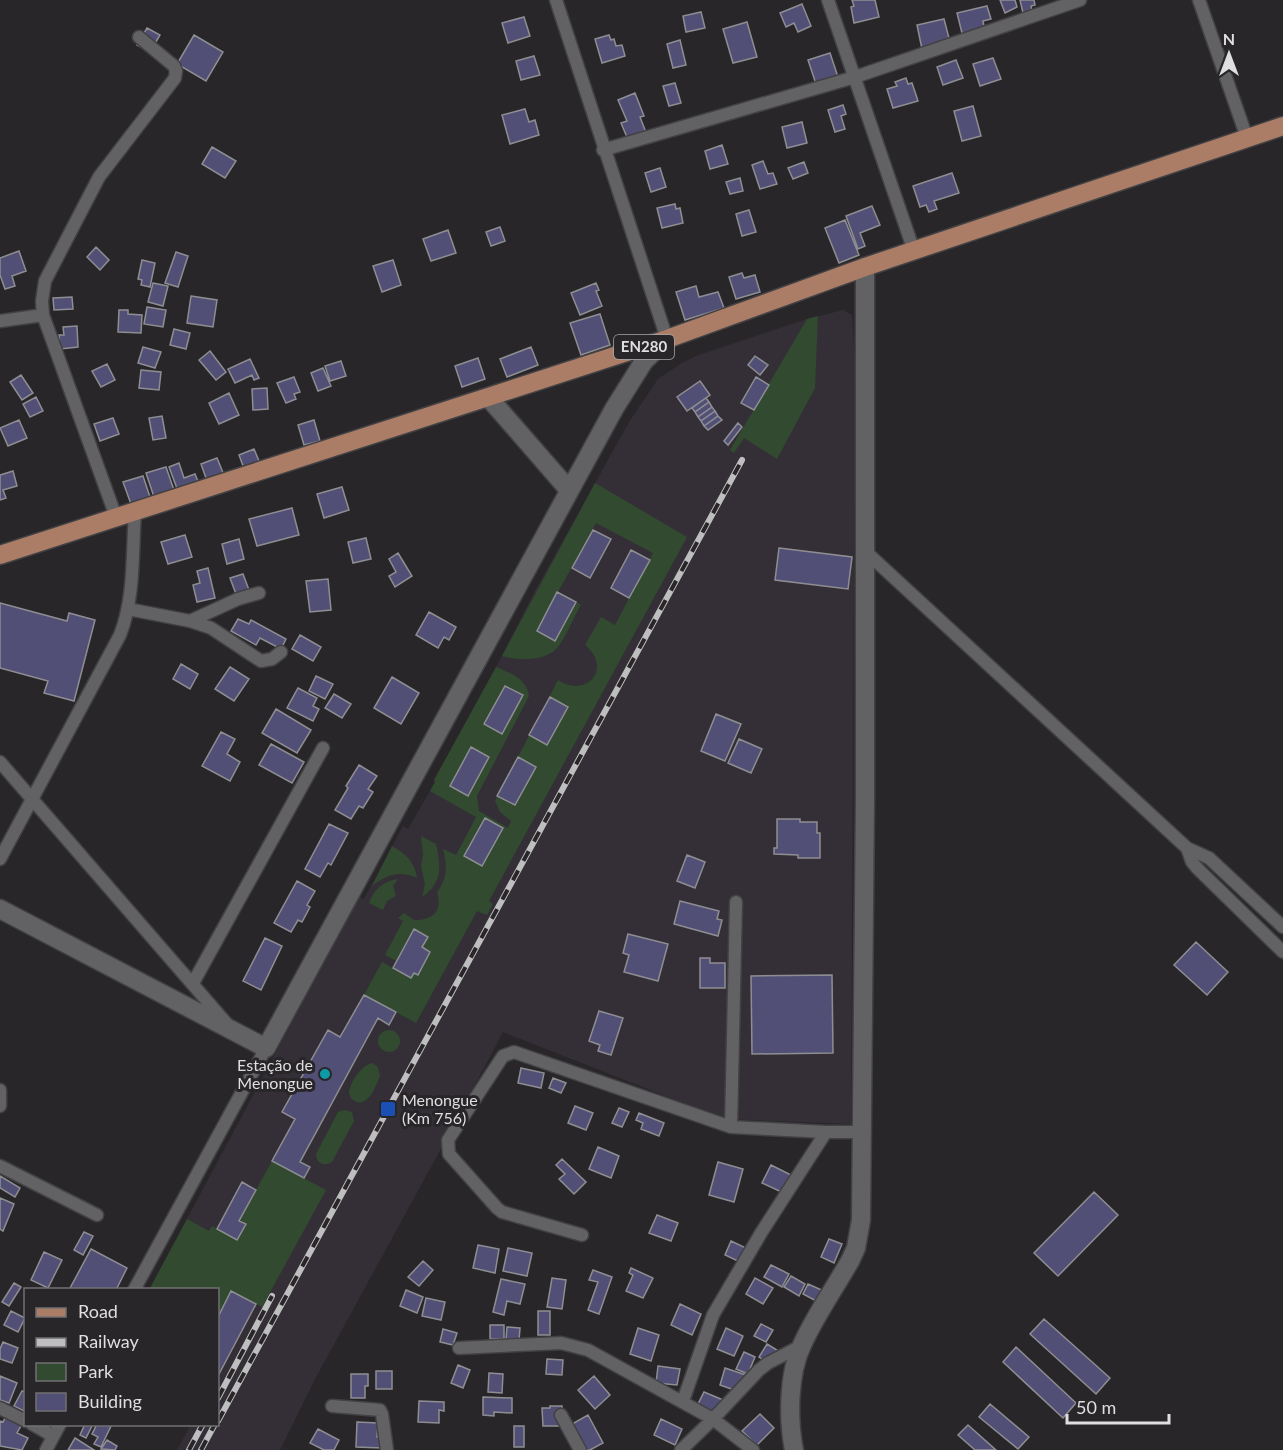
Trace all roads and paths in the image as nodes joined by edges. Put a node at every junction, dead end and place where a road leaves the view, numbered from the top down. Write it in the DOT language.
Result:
graph roads {
  1 [pos="556,0"];
  2 [pos="828,0"];
  3 [pos="1080,0"];
  4 [pos="1199,0"];
  5 [pos="139,37"];
  6 [pos="855,77"];
  7 [pos="1283,126"];
  8 [pos="1246,138"];
  9 [pos="603,150"];
  10 [pos="914,251"];
  11 [pos="865,267"];
  12 [pos="43,315"];
  13 [pos="0,321"];
  14 [pos="667,339"];
  15 [pos="489,398"];
  16 [pos="569,490"];
  17 [pos="135,512"];
  18 [pos="116,517"];
  19 [pos="865,551"];
  20 [pos="0,555"];
  21 [pos="259,593"];
  22 [pos="128,609"];
  23 [pos="190,621"];
  24 [pos="281,651"];
  25 [pos="323,748"];
  26 [pos="0,762"];
  27 [pos="32,797"];
  28 [pos="1187,848"];
  29 [pos="0,859"];
  30 [pos="736,902"];
  31 [pos="0,909"];
  32 [pos="1283,927"];
  33 [pos="1283,952"];
  34 [pos="193,983"];
  35 [pos="232,1030"];
  36 [pos="266,1048"];
  37 [pos="0,1090"];
  38 [pos="0,1106"];
  39 [pos="731,1127"];
  40 [pos="826,1132"];
  41 [pos="861,1132"];
  42 [pos="0,1166"];
  43 [pos="97,1215"];
  44 [pos="582,1235"];
  45 [pos="135,1288"];
  46 [pos="801,1346"];
  47 [pos="459,1348"];
  48 [pos="683,1401"];
  49 [pos="332,1406"];
  50 [pos="0,1408"];
  51 [pos="561,1415"];
  52 [pos="24,1419"];
  53 [pos="713,1419"];
  54 [pos="34,1426"];
  55 [pos="59,1426"];
  56 [pos="53,1436"];
  57 [pos="46,1450"];
  58 [pos="387,1450"];
  59 [pos="580,1450"];
  60 [pos="681,1450"];
  61 [pos="753,1450"];
  62 [pos="794,1450"];
  1 -- 9 [label="street"];
  2 -- 6 [label="street"];
  3 -- 6 [label="street"];
  4 -- 8 [label="street"];
  5 -- 12 [label="street"];
  6 -- 9 [label="street"];
  6 -- 10 [label="street"];
  7 -- 8 [label="main road, EN280"];
  8 -- 10 [label="main road, EN280"];
  9 -- 14 [label="street"];
  10 -- 11 [label="main road, EN280"];
  11 -- 14 [label="main road, EN280"];
  11 -- 19 [label="main road"];
  12 -- 13 [label="street"];
  12 -- 18 [label="street"];
  14 -- 15 [label="main road, EN280"];
  14 -- 16 [label="main road"];
  15 -- 16 [label="main road"];
  15 -- 17 [label="main road, EN280"];
  16 -- 36 [label="main road"];
  17 -- 18 [label="main road, EN280"];
  17 -- 22 [label="street"];
  18 -- 20 [label="main road, EN280"];
  19 -- 28 [label="street"];
  19 -- 41 [label="main road"];
  21 -- 23 [label="street"];
  22 -- 23 [label="street"];
  22 -- 27 [label="street"];
  23 -- 24 [label="street"];
  25 -- 34 [label="street"];
  26 -- 27 [label="street"];
  27 -- 29 [label="street"];
  27 -- 34 [label="street"];
  28 -- 32 [label="street"];
  28 -- 33 [label="street"];
  30 -- 39 [label="street"];
  31 -- 35 [label="main road"];
  34 -- 35 [label="street"];
  35 -- 36 [label="main road"];
  36 -- 45 [label="street"];
  37 -- 38 [label="street"];
  39 -- 40 [label="street"];
  39 -- 44 [label="street"];
  40 -- 41 [label="street"];
  40 -- 48 [label="street"];
  41 -- 46 [label="main road"];
  42 -- 43 [label="street"];
  46 -- 53 [label="street"];
  46 -- 62 [label="main road"];
  47 -- 48 [label="street"];
  48 -- 53 [label="street"];
  49 -- 58 [label="street"];
  50 -- 52 [label="street"];
  51 -- 59 [label="street"];
  53 -- 60 [label="street"];
  53 -- 61 [label="street"];
  54 -- 56 [label="street"];
  55 -- 56 [label="street"];
  56 -- 57 [label="street"];
}
